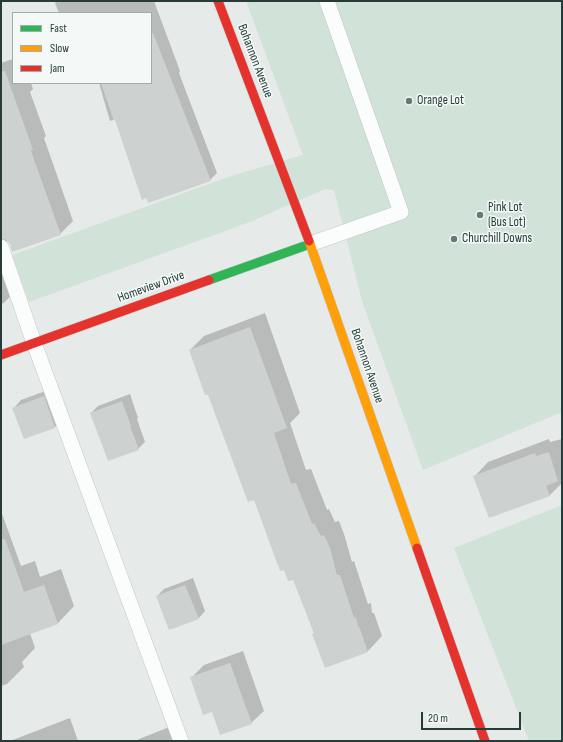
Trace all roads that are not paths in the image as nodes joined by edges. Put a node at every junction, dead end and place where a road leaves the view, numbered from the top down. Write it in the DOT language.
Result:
graph roads {
  1 [pos="218,1"];
  2 [pos="327,1"];
  3 [pos="310,244"];
  4 [pos="1,247"];
  5 [pos="34,343"];
  6 [pos="1,355"];
  7 [pos="180,741"];
  8 [pos="485,741"];
  1 -- 3 [label="street, Bohannon Avenue"];
  2 -- 3 [label="lane"];
  3 -- 5 [label="street, Homeview Drive"];
  3 -- 8 [label="street, Bohannon Avenue"];
  4 -- 5 [label="lane"];
  5 -- 6 [label="street, Homeview Drive"];
  5 -- 7 [label="lane"];
}
